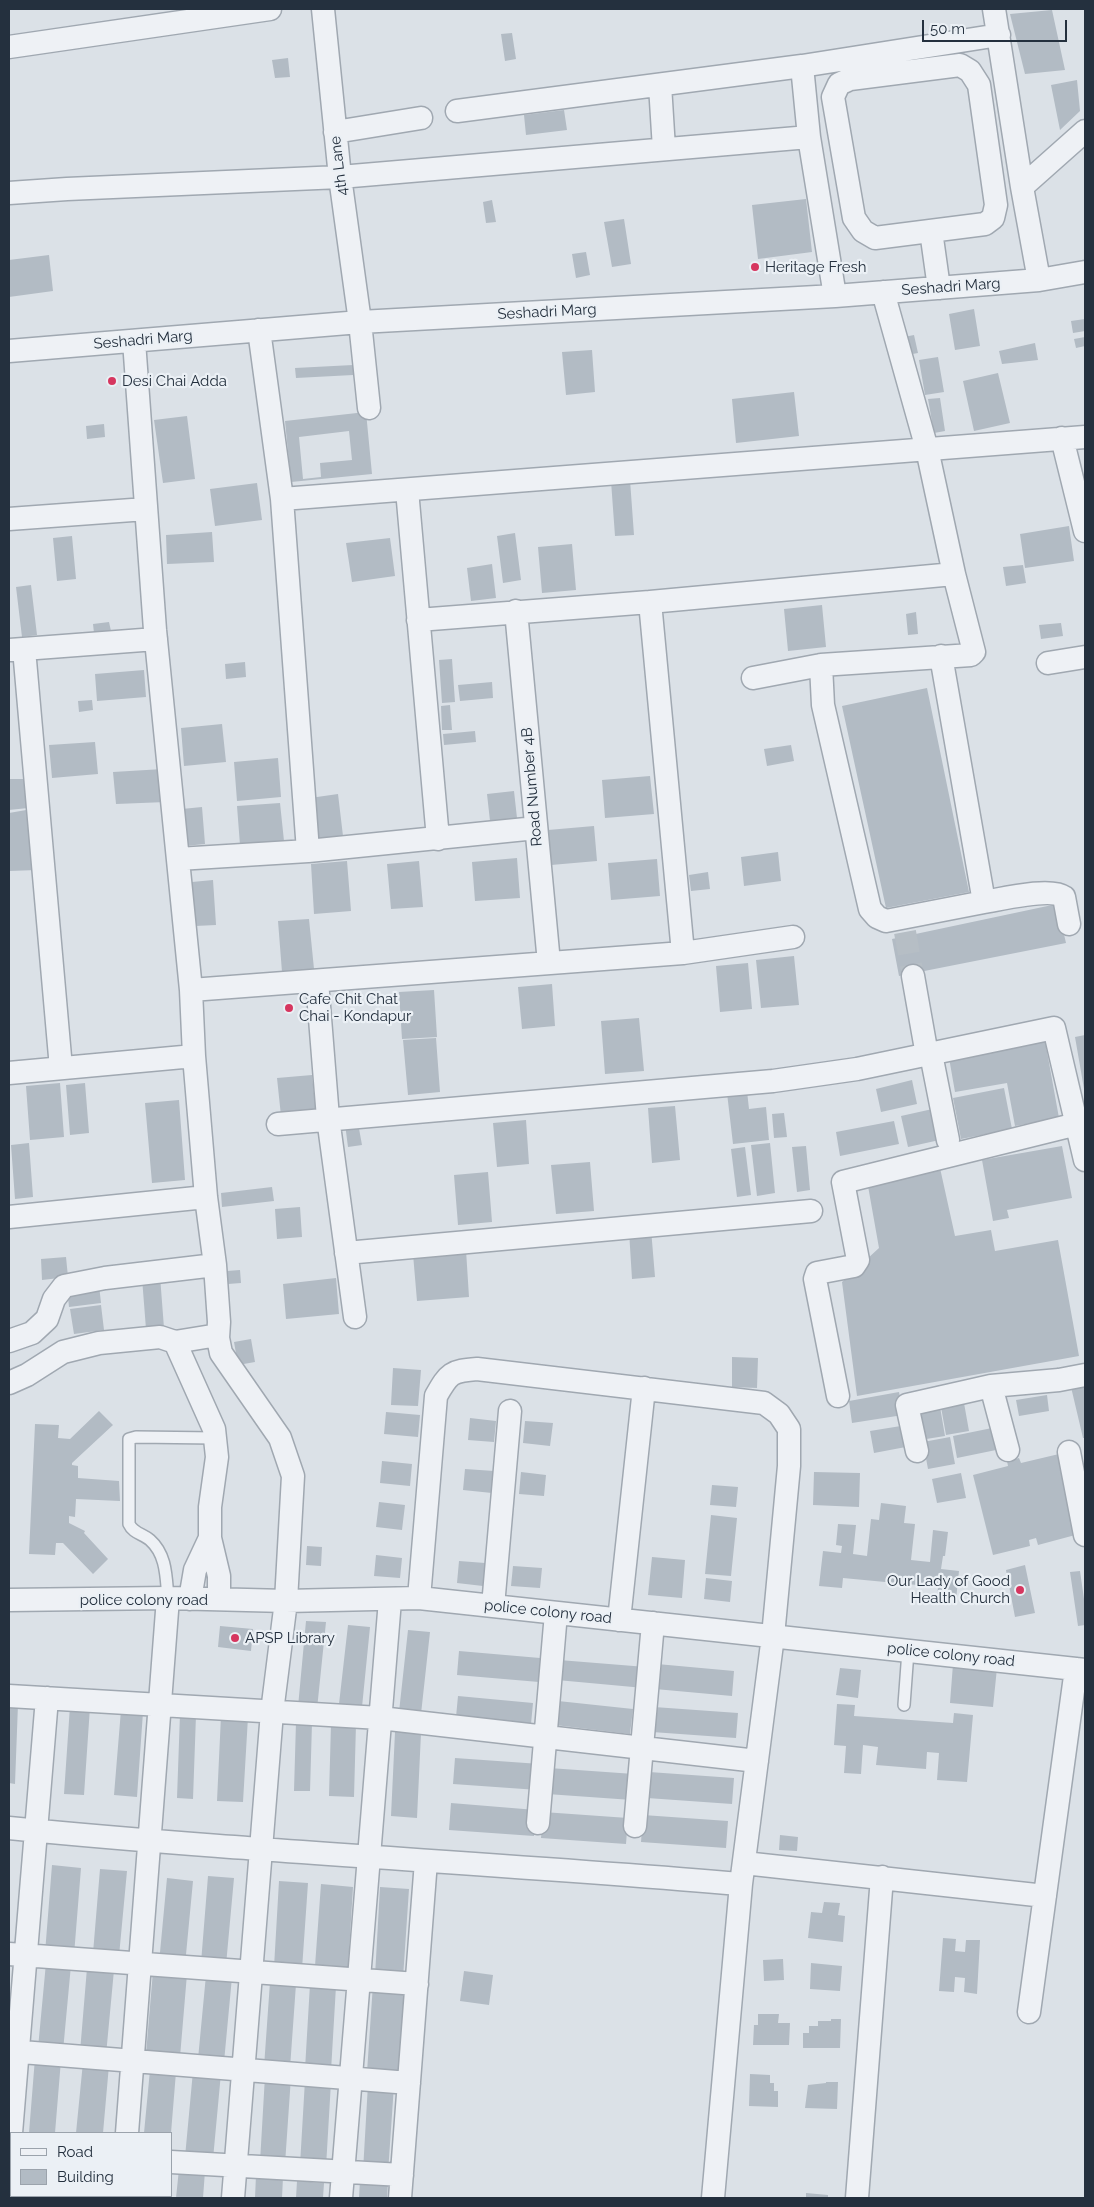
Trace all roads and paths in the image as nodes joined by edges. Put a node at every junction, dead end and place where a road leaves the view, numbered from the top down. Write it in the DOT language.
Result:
graph roads {
  1 [pos="270,9"];
  2 [pos="323,9"];
  3 [pos="994,9"];
  4 [pos="190,14"];
  5 [pos="999,35"];
  6 [pos="9,47"];
  7 [pos="802,66"];
  8 [pos="660,85"];
  9 [pos="457,111"];
  10 [pos="421,118"];
  11 [pos="1085,131"];
  12 [pos="335,132"];
  13 [pos="810,137"];
  14 [pos="664,149"];
  15 [pos="340,177"];
  16 [pos="1022,187"];
  17 [pos="9,194"];
  18 [pos="931,231"];
  19 [pos="1085,272"];
  20 [pos="1039,280"];
  21 [pos="939,288"];
  22 [pos="883,292"];
  23 [pos="835,296"];
  24 [pos="360,322"];
  25 [pos="259,330"];
  26 [pos="134,341"];
  27 [pos="9,351"];
  28 [pos="369,408"];
  29 [pos="1085,437"];
  30 [pos="1062,438"];
  31 [pos="927,449"];
  32 [pos="407,490"];
  33 [pos="282,499"];
  34 [pos="146,509"];
  35 [pos="9,520"];
  36 [pos="1085,531"];
  37 [pos="954,574"];
  38 [pos="650,602"];
  39 [pos="516,611"];
  40 [pos="418,620"];
  41 [pos="156,639"];
  42 [pos="16,650"];
  43 [pos="940,656"];
  44 [pos="1085,657"];
  45 [pos="1048,664"];
  46 [pos="821,665"];
  47 [pos="754,678"];
  48 [pos="536,828"];
  49 [pos="438,839"];
  50 [pos="308,851"];
  51 [pos="178,859"];
  52 [pos="984,902"];
  53 [pos="1068,924"];
  54 [pos="793,937"];
  55 [pos="683,953"];
  56 [pos="549,964"];
  57 [pos="913,976"];
  58 [pos="316,981"];
  59 [pos="192,990"];
  60 [pos="929,1054"];
  61 [pos="194,1056"];
  62 [pos="62,1068"];
  63 [pos="9,1073"];
  64 [pos="328,1118"];
  65 [pos="278,1124"];
  66 [pos="1077,1124"];
  67 [pos="948,1140"];
  68 [pos="1085,1160"];
  69 [pos="206,1197"];
  70 [pos="811,1211"];
  71 [pos="9,1217"];
  72 [pos="346,1253"];
  73 [pos="215,1266"];
  74 [pos="355,1317"];
  75 [pos="218,1335"];
  76 [pos="9,1341"];
  77 [pos="176,1342"];
  78 [pos="1085,1374"];
  79 [pos="9,1383"];
  80 [pos="991,1386"];
  81 [pos="644,1388"];
  82 [pos="838,1396"];
  83 [pos="510,1411"];
  84 [pos="215,1438"];
  85 [pos="1008,1450"];
  86 [pos="916,1451"];
  87 [pos="1069,1452"];
  88 [pos="1085,1535"];
  89 [pos="210,1538"];
  90 [pos="419,1598"];
  91 [pos="179,1599"];
  92 [pos="9,1600"];
  93 [pos="218,1600"];
  94 [pos="390,1600"];
  95 [pos="286,1602"];
  96 [pos="494,1606"];
  97 [pos="556,1613"];
  98 [pos="620,1620"];
  99 [pos="653,1623"];
  100 [pos="773,1636"];
  101 [pos="908,1650"];
  102 [pos="1080,1670"];
  103 [pos="9,1696"];
  104 [pos="47,1698"];
  105 [pos="160,1705"];
  106 [pos="904,1705"];
  107 [pos="272,1712"];
  108 [pos="380,1718"];
  109 [pos="545,1736"];
  110 [pos="642,1748"];
  111 [pos="757,1761"];
  112 [pos="538,1824"];
  113 [pos="635,1826"];
  114 [pos="9,1828"];
  115 [pos="36,1831"];
  116 [pos="150,1841"];
  117 [pos="260,1850"];
  118 [pos="369,1856"];
  119 [pos="426,1861"];
  120 [pos="742,1874"];
  121 [pos="882,1877"];
  122 [pos="1045,1896"];
  123 [pos="17,1955"];
  124 [pos="140,1964"];
  125 [pos="251,1972"];
  126 [pos="358,1981"];
  127 [pos="417,1984"];
  128 [pos="1029,2012"];
  129 [pos="13,2052"];
  130 [pos="132,2061"];
  131 [pos="243,2070"];
  132 [pos="350,2078"];
  133 [pos="409,2083"];
  134 [pos="10,2132"];
  135 [pos="127,2132"];
  136 [pos="172,2162"];
  137 [pos="236,2166"];
  138 [pos="343,2172"];
  139 [pos="402,2175"];
  140 [pos="233,2198"];
  141 [pos="340,2198"];
  142 [pos="400,2198"];
  143 [pos="713,2198"];
  144 [pos="857,2198"];
  1 -- 4 [label="street"];
  2 -- 12 [label="street, 4th Lane"];
  3 -- 5 [label="street"];
  4 -- 6 [label="street"];
  5 -- 7 [label="street"];
  5 -- 16 [label="street"];
  7 -- 8 [label="street"];
  7 -- 13 [label="street"];
  8 -- 9 [label="street"];
  8 -- 14 [label="street"];
  10 -- 12 [label="street"];
  11 -- 16 [label="street"];
  12 -- 15 [label="street, 4th Lane"];
  13 -- 14 [label="street"];
  13 -- 23 [label="street"];
  14 -- 15 [label="street"];
  15 -- 17 [label="street"];
  15 -- 24 [label="street, 4th Lane"];
  16 -- 20 [label="street"];
  18 -- 18 [label="street"];
  18 -- 21 [label="street"];
  19 -- 20 [label="street, Seshadri Marg"];
  20 -- 21 [label="street, Seshadri Marg"];
  21 -- 22 [label="street, Seshadri Marg"];
  22 -- 23 [label="street, Seshadri Marg"];
  22 -- 31 [label="street"];
  23 -- 24 [label="street, Seshadri Marg"];
  24 -- 25 [label="street, Seshadri Marg"];
  24 -- 28 [label="street, 4th Lane"];
  25 -- 26 [label="street, Seshadri Marg"];
  25 -- 33 [label="street"];
  26 -- 27 [label="street, Seshadri Marg"];
  26 -- 34 [label="street"];
  29 -- 30 [label="street"];
  30 -- 31 [label="street"];
  30 -- 36 [label="street"];
  31 -- 32 [label="street"];
  31 -- 37 [label="street"];
  32 -- 33 [label="street"];
  32 -- 40 [label="street"];
  33 -- 50 [label="street"];
  34 -- 35 [label="street"];
  34 -- 41 [label="street"];
  37 -- 38 [label="street"];
  37 -- 43 [label="street"];
  38 -- 39 [label="street"];
  38 -- 55 [label="street"];
  39 -- 40 [label="street"];
  39 -- 48 [label="street, Road Number 4B"];
  40 -- 49 [label="street"];
  41 -- 42 [label="street"];
  41 -- 51 [label="street"];
  42 -- 62 [label="street"];
  43 -- 46 [label="street"];
  43 -- 52 [label="street"];
  44 -- 45 [label="street"];
  46 -- 47 [label="street"];
  46 -- 52 [label="street"];
  48 -- 49 [label="street"];
  48 -- 56 [label="street, Road Number 4B"];
  49 -- 50 [label="street"];
  50 -- 51 [label="street"];
  51 -- 59 [label="street"];
  52 -- 53 [label="street"];
  54 -- 55 [label="street"];
  55 -- 56 [label="street"];
  56 -- 58 [label="street"];
  57 -- 60 [label="street"];
  58 -- 59 [label="street"];
  58 -- 64 [label="street"];
  59 -- 61 [label="street"];
  60 -- 64 [label="street"];
  60 -- 66 [label="street"];
  60 -- 67 [label="street"];
  61 -- 62 [label="street"];
  61 -- 69 [label="street"];
  62 -- 63 [label="street"];
  64 -- 65 [label="street"];
  64 -- 72 [label="street"];
  66 -- 68 [label="street"];
  66 -- 82 [label="street"];
  69 -- 71 [label="street"];
  69 -- 73 [label="street"];
  70 -- 72 [label="street"];
  72 -- 74 [label="street"];
  73 -- 75 [label="street"];
  73 -- 76 [label="street"];
  75 -- 77 [label="street"];
  75 -- 95 [label="street"];
  77 -- 79 [label="street"];
  77 -- 84 [label="street"];
  78 -- 80 [label="street"];
  80 -- 85 [label="street"];
  80 -- 86 [label="street"];
  81 -- 90 [label="street"];
  81 -- 98 [label="street"];
  81 -- 100 [label="street"];
  83 -- 96 [label="street"];
  84 -- 89 [label="street"];
  84 -- 91 [label="lane"];
  87 -- 88 [label="street"];
  89 -- 91 [label="street"];
  89 -- 93 [label="street"];
  90 -- 94 [label="street, police colony road"];
  90 -- 96 [label="street, police colony road"];
  91 -- 92 [label="street, police colony road"];
  91 -- 93 [label="street, police colony road"];
  91 -- 105 [label="street"];
  93 -- 95 [label="street, police colony road"];
  94 -- 95 [label="street, police colony road"];
  94 -- 108 [label="street"];
  95 -- 107 [label="street"];
  96 -- 97 [label="street, police colony road"];
  97 -- 98 [label="street, police colony road"];
  97 -- 109 [label="street"];
  98 -- 99 [label="street, police colony road"];
  99 -- 100 [label="street, police colony road"];
  99 -- 110 [label="street"];
  100 -- 101 [label="street, police colony road"];
  100 -- 111 [label="street"];
  101 -- 102 [label="street, police colony road"];
  101 -- 106 [label="lane"];
  102 -- 122 [label="street"];
  103 -- 104 [label="street"];
  104 -- 105 [label="street"];
  104 -- 115 [label="street"];
  105 -- 107 [label="street"];
  105 -- 116 [label="street"];
  107 -- 108 [label="street"];
  107 -- 117 [label="street"];
  108 -- 109 [label="street"];
  108 -- 118 [label="street"];
  109 -- 110 [label="street"];
  109 -- 112 [label="street"];
  110 -- 111 [label="street"];
  110 -- 113 [label="street"];
  111 -- 120 [label="street"];
  114 -- 115 [label="street"];
  115 -- 116 [label="street"];
  115 -- 123 [label="street"];
  116 -- 117 [label="street"];
  116 -- 124 [label="street"];
  117 -- 118 [label="street"];
  117 -- 125 [label="street"];
  118 -- 119 [label="street"];
  118 -- 126 [label="street"];
  119 -- 120 [label="street"];
  119 -- 127 [label="street"];
  120 -- 121 [label="street"];
  120 -- 143 [label="street"];
  121 -- 122 [label="street"];
  121 -- 144 [label="street"];
  122 -- 128 [label="street"];
  123 -- 124 [label="street"];
  123 -- 129 [label="street"];
  124 -- 125 [label="street"];
  124 -- 130 [label="street"];
  125 -- 126 [label="street"];
  125 -- 131 [label="street"];
  126 -- 127 [label="street"];
  126 -- 132 [label="street"];
  127 -- 133 [label="street"];
  129 -- 130 [label="street"];
  129 -- 134 [label="street"];
  130 -- 131 [label="street"];
  130 -- 135 [label="street"];
  131 -- 132 [label="street"];
  131 -- 137 [label="street"];
  132 -- 133 [label="street"];
  132 -- 138 [label="street"];
  133 -- 139 [label="street"];
  136 -- 137 [label="street"];
  137 -- 138 [label="street"];
  137 -- 140 [label="street"];
  138 -- 139 [label="street"];
  138 -- 141 [label="street"];
  139 -- 142 [label="street"];
}
